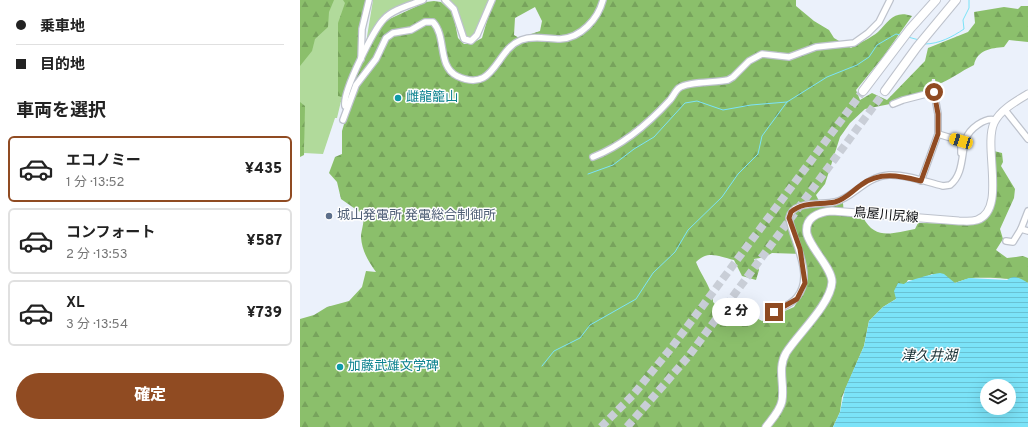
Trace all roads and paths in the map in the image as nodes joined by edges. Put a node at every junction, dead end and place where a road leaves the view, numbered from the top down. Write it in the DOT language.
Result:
graph roads {
  1 [pos="369,0"];
  2 [pos="423,0"];
  3 [pos="445,0"];
  4 [pos="492,0"];
  5 [pos="603,0"];
  6 [pos="890,0"];
  7 [pos="936,0"];
  8 [pos="956,0"];
  9 [pos="361,60"];
  10 [pos="863,91"];
  11 [pos="885,91"];
  12 [pos="1028,94"];
  13 [pos="907,99"];
  14 [pos="893,104"];
  15 [pos="908,107"];
  16 [pos="346,108"];
  17 [pos="1005,110"];
  18 [pos="343,120"];
  19 [pos="995,120"];
  20 [pos="938,134"];
  21 [pos="1028,139"];
  22 [pos="963,156"];
  23 [pos="593,157"];
  24 [pos="921,181"];
  25 [pos="1028,211"];
  26 [pos="1021,229"];
  27 [pos="1028,231"];
  28 [pos="1006,241"];
  29 [pos="774,312"];
  30 [pos="766,427"];
  1 -- 9 [label="street"];
  2 -- 9 [label="street"];
  3 -- 4 [label="street"];
  5 -- 16 [label="street"];
  6 -- 23 [label="street"];
  7 -- 10 [label="highway"];
  8 -- 11 [label="highway"];
  9 -- 16 [label="street"];
  12 -- 17 [label="main road"];
  13 -- 14 [label="street"];
  13 -- 15 [label="street"];
  13 -- 20 [label="street"];
  16 -- 18 [label="street"];
  17 -- 19 [label="main road"];
  17 -- 21 [label="street"];
  19 -- 22 [label="street"];
  19 -- 30 [label="main road, 鳥屋川尻線"];
  20 -- 22 [label="street"];
  20 -- 24 [label="street"];
  22 -- 24 [label="street"];
  24 -- 29 [label="street"];
  25 -- 26 [label="street"];
  26 -- 27 [label="street"];
  26 -- 28 [label="street"];
}
